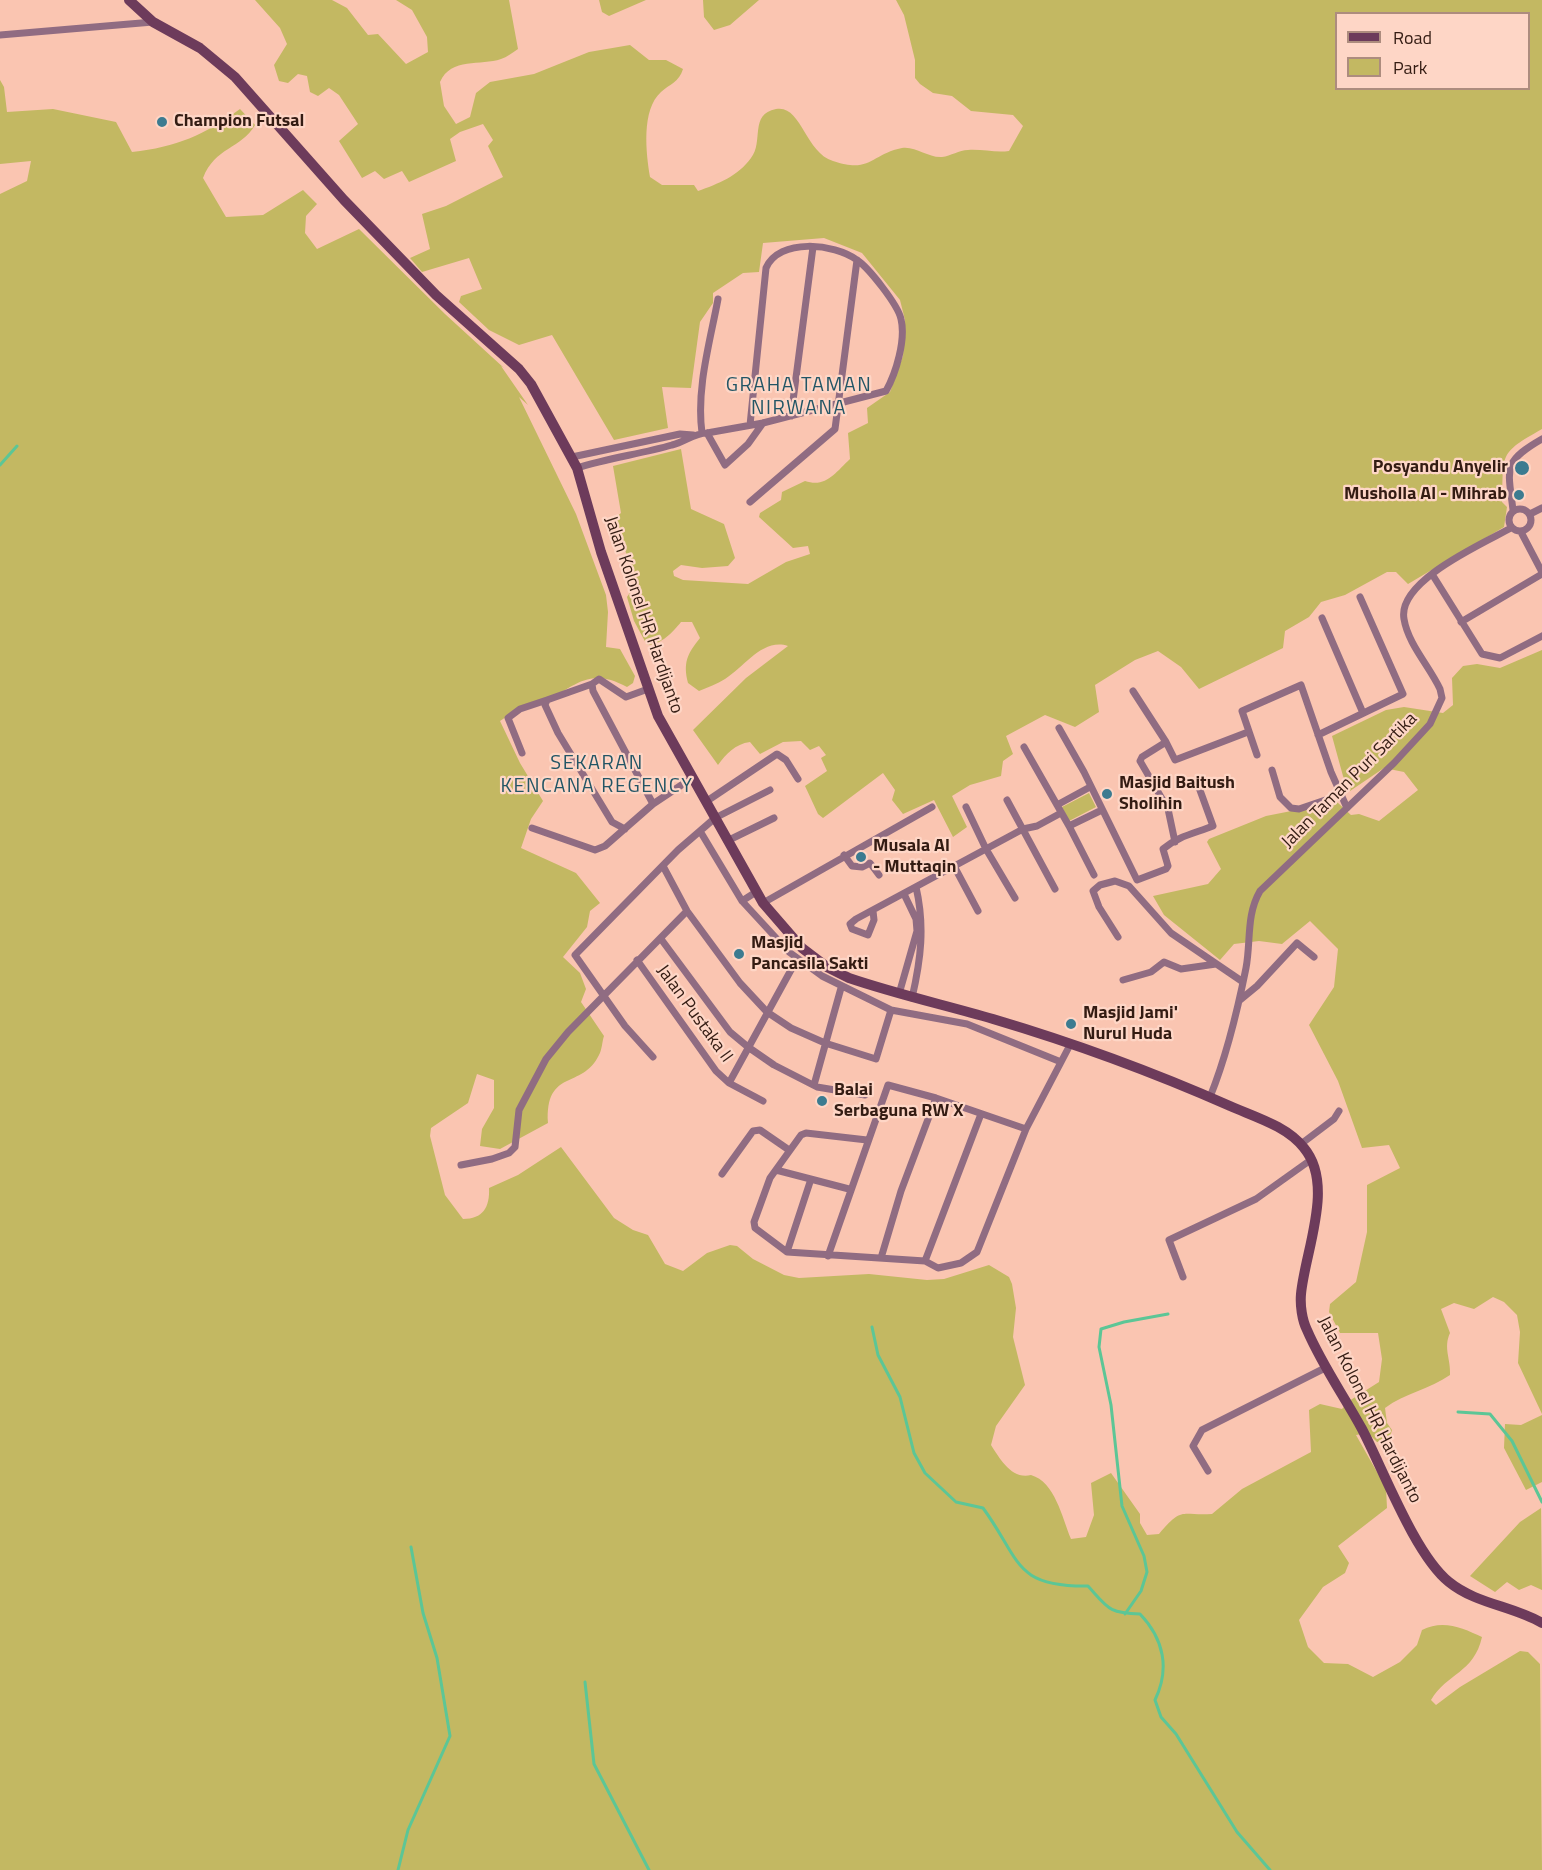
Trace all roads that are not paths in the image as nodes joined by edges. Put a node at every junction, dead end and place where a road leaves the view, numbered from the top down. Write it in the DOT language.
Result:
graph roads {
  1 [pos="129,0"];
  2 [pos="153,22"];
  3 [pos="0,35"];
  4 [pos="813,247"];
  5 [pos="858,260"];
  6 [pos="718,299"];
  7 [pos="837,405"];
  8 [pos="791,416"];
  9 [pos="763,423"];
  10 [pos="750,425"];
  11 [pos="704,433"];
  12 [pos="693,435"];
  13 [pos="1542,439"];
  14 [pos="649,440"];
  15 [pos="651,450"];
  16 [pos="572,457"];
  17 [pos="577,468"];
  18 [pos="750,502"];
  19 [pos="1542,508"];
  20 [pos="1513,510"];
  21 [pos="1530,514"];
  22 [pos="1511,528"];
  23 [pos="1521,532"];
  24 [pos="1542,573"];
  25 [pos="1432,574"];
  26 [pos="1360,597"];
  27 [pos="1322,618"];
  28 [pos="1461,622"];
  29 [pos="1542,636"];
  30 [pos="592,684"];
  31 [pos="648,689"];
  32 [pos="1132,691"];
  33 [pos="547,700"];
  34 [pos="1363,713"];
  35 [pos="1059,728"];
  36 [pos="1248,732"];
  37 [pos="1318,735"];
  38 [pos="1166,742"];
  39 [pos="1024,747"];
  40 [pos="522,753"];
  41 [pos="1257,756"];
  42 [pos="1272,770"];
  43 [pos="692,778"];
  44 [pos="798,778"];
  45 [pos="1197,782"];
  46 [pos="1090,787"];
  47 [pos="770,790"];
  48 [pos="1340,795"];
  49 [pos="1007,800"];
  50 [pos="707,801"];
  51 [pos="653,804"];
  52 [pos="1057,805"];
  53 [pos="932,807"];
  54 [pos="966,807"];
  55 [pos="1347,808"];
  56 [pos="1102,810"];
  57 [pos="1061,813"];
  58 [pos="715,818"];
  59 [pos="774,818"];
  60 [pos="1069,826"];
  61 [pos="532,828"];
  62 [pos="625,829"];
  63 [pos="1023,829"];
  64 [pos="700,831"];
  65 [pos="727,841"];
  66 [pos="1174,842"];
  67 [pos="986,849"];
  68 [pos="844,855"];
  69 [pos="663,866"];
  70 [pos="954,866"];
  71 [pos="879,875"];
  72 [pos="1094,875"];
  73 [pos="916,887"];
  74 [pos="1055,889"];
  75 [pos="756,892"];
  76 [pos="904,894"];
  77 [pos="1015,898"];
  78 [pos="742,901"];
  79 [pos="763,903"];
  80 [pos="687,911"];
  81 [pos="873,911"];
  82 [pos="978,911"];
  83 [pos="918,916"];
  84 [pos="1118,937"];
  85 [pos="661,939"];
  86 [pos="1314,957"];
  87 [pos="796,959"];
  88 [pos="637,960"];
  89 [pos="1216,964"];
  90 [pos="824,972"];
  91 [pos="1123,980"];
  92 [pos="1243,982"];
  93 [pos="841,987"];
  94 [pos="899,994"];
  95 [pos="604,995"];
  96 [pos="912,998"];
  97 [pos="1240,1000"];
  98 [pos="891,1010"];
  99 [pos="767,1012"];
  100 [pos="825,1043"];
  101 [pos="1071,1043"];
  102 [pos="748,1047"];
  103 [pos="653,1057"];
  104 [pos="1061,1062"];
  105 [pos="729,1083"];
  106 [pos="814,1085"];
  107 [pos="865,1095"];
  108 [pos="1210,1097"];
  109 [pos="936,1098"];
  110 [pos="763,1101"];
  111 [pos="1339,1111"];
  112 [pos="981,1114"];
  113 [pos="1026,1129"];
  114 [pos="867,1140"];
  115 [pos="1301,1144"];
  116 [pos="789,1150"];
  117 [pos="1312,1159"];
  118 [pos="460,1165"];
  119 [pos="776,1170"];
  120 [pos="722,1174"];
  121 [pos="811,1179"];
  122 [pos="849,1189"];
  123 [pos="788,1252"];
  124 [pos="828,1256"];
  125 [pos="881,1258"];
  126 [pos="925,1261"];
  127 [pos="1183,1277"];
  128 [pos="1327,1367"];
  129 [pos="1208,1471"];
  130 [pos="1542,1623"];
  1 -- 2 [label="main road, Jalan Kolonel HR Hardijanto"];
  2 -- 3 [label="street"];
  2 -- 16 [label="main road, Jalan Kolonel HR Hardijanto"];
  4 -- 5 [label="street"];
  4 -- 8 [label="street"];
  4 -- 10 [label="street"];
  5 -- 7 [label="street"];
  5 -- 7 [label="street"];
  6 -- 11 [label="street"];
  7 -- 8 [label="street"];
  7 -- 18 [label="street"];
  8 -- 9 [label="street"];
  9 -- 10 [label="street"];
  9 -- 11 [label="street"];
  10 -- 11 [label="street"];
  11 -- 12 [label="street"];
  12 -- 14 [label="street"];
  12 -- 15 [label="street"];
  13 -- 20 [label="street"];
  14 -- 15 [label="street"];
  14 -- 16 [label="street"];
  15 -- 17 [label="street"];
  16 -- 17 [label="main road, Jalan Kolonel HR Hardijanto"];
  17 -- 31 [label="main road, Jalan Kolonel HR Hardijanto"];
  19 -- 21 [label="street"];
  20 -- 21 [label="street"];
  20 -- 22 [label="street"];
  21 -- 23 [label="street"];
  22 -- 23 [label="street"];
  22 -- 25 [label="street, Jalan Taman Puri Sartika"];
  23 -- 24 [label="street"];
  24 -- 28 [label="street"];
  25 -- 28 [label="street"];
  25 -- 55 [label="street, Jalan Taman Puri Sartika"];
  26 -- 34 [label="street"];
  27 -- 34 [label="street"];
  28 -- 29 [label="street"];
  30 -- 31 [label="street"];
  30 -- 33 [label="street"];
  30 -- 51 [label="street"];
  31 -- 43 [label="main road, Jalan Kolonel HR Hardijanto"];
  32 -- 38 [label="street"];
  33 -- 40 [label="street"];
  33 -- 62 [label="street"];
  34 -- 37 [label="street"];
  35 -- 46 [label="street"];
  36 -- 37 [label="street"];
  36 -- 38 [label="street"];
  36 -- 41 [label="street"];
  37 -- 48 [label="street"];
  38 -- 66 [label="street"];
  39 -- 52 [label="street"];
  42 -- 48 [label="street"];
  43 -- 50 [label="main road, Jalan Kolonel HR Hardijanto"];
  43 -- 51 [label="street"];
  44 -- 50 [label="street"];
  45 -- 66 [label="street"];
  46 -- 52 [label="street"];
  46 -- 56 [label="street"];
  47 -- 58 [label="street"];
  48 -- 55 [label="street"];
  49 -- 63 [label="street"];
  50 -- 58 [label="main road, Jalan Kolonel HR Hardijanto"];
  51 -- 62 [label="street"];
  52 -- 57 [label="street"];
  53 -- 68 [label="street"];
  54 -- 67 [label="street"];
  55 -- 92 [label="street, Jalan Taman Puri Sartika"];
  56 -- 60 [label="street"];
  56 -- 66 [label="street"];
  57 -- 60 [label="street"];
  57 -- 63 [label="street"];
  58 -- 64 [label="street"];
  58 -- 65 [label="main road, Jalan Kolonel HR Hardijanto"];
  59 -- 65 [label="street"];
  60 -- 72 [label="street"];
  61 -- 62 [label="street"];
  63 -- 67 [label="street"];
  63 -- 74 [label="street"];
  64 -- 69 [label="street"];
  64 -- 78 [label="street"];
  65 -- 75 [label="main road, Jalan Kolonel HR Hardijanto"];
  67 -- 70 [label="street"];
  67 -- 77 [label="street"];
  68 -- 71 [label="street"];
  68 -- 79 [label="street"];
  69 -- 80 [label="street"];
  69 -- 95 [label="street"];
  70 -- 73 [label="street"];
  70 -- 82 [label="street"];
  73 -- 76 [label="street"];
  73 -- 83 [label="street"];
  75 -- 78 [label="street"];
  75 -- 79 [label="main road, Jalan Kolonel HR Hardijanto"];
  76 -- 81 [label="street"];
  76 -- 83 [label="street"];
  78 -- 87 [label="street"];
  79 -- 90 [label="main road, Jalan Kolonel HR Hardijanto"];
  80 -- 85 [label="street"];
  80 -- 99 [label="street"];
  83 -- 94 [label="street"];
  83 -- 96 [label="street"];
  84 -- 89 [label="street"];
  85 -- 88 [label="street"];
  85 -- 102 [label="street"];
  86 -- 97 [label="street"];
  87 -- 90 [label="street"];
  87 -- 99 [label="street"];
  88 -- 95 [label="street"];
  88 -- 105 [label="street, Jalan Pustaka II"];
  89 -- 91 [label="street"];
  89 -- 92 [label="street"];
  90 -- 93 [label="street"];
  90 -- 94 [label="main road, Jalan Kolonel HR Hardijanto"];
  92 -- 97 [label="street, Jalan Taman Puri Sartika"];
  93 -- 98 [label="street"];
  93 -- 100 [label="street"];
  94 -- 96 [label="main road, Jalan Kolonel HR Hardijanto"];
  95 -- 103 [label="street"];
  95 -- 118 [label="street"];
  96 -- 101 [label="main road, Jalan Kolonel HR Hardijanto"];
  97 -- 108 [label="street, Jalan Taman Puri Sartika"];
  98 -- 100 [label="street"];
  98 -- 104 [label="street"];
  99 -- 100 [label="street"];
  99 -- 102 [label="street"];
  100 -- 106 [label="street"];
  101 -- 104 [label="street"];
  101 -- 108 [label="main road, Jalan Kolonel HR Hardijanto"];
  102 -- 105 [label="street"];
  102 -- 106 [label="street"];
  104 -- 113 [label="street"];
  105 -- 110 [label="street, Jalan Pustaka II"];
  106 -- 107 [label="street"];
  108 -- 115 [label="main road, Jalan Kolonel HR Hardijanto"];
  109 -- 112 [label="street"];
  109 -- 114 [label="street"];
  109 -- 125 [label="street"];
  111 -- 115 [label="street"];
  112 -- 113 [label="street"];
  112 -- 126 [label="street"];
  113 -- 126 [label="street"];
  114 -- 116 [label="street"];
  114 -- 122 [label="street"];
  115 -- 117 [label="main road, Jalan Kolonel HR Hardijanto"];
  116 -- 119 [label="street"];
  116 -- 120 [label="street"];
  117 -- 127 [label="street"];
  117 -- 128 [label="main road, Jalan Kolonel HR Hardijanto"];
  119 -- 121 [label="street"];
  119 -- 123 [label="street"];
  121 -- 122 [label="street"];
  121 -- 123 [label="street"];
  122 -- 124 [label="street"];
  123 -- 124 [label="street"];
  124 -- 125 [label="street"];
  125 -- 126 [label="street"];
  128 -- 129 [label="street"];
  128 -- 130 [label="main road, Jalan Kolonel HR Hardijanto"];
}
